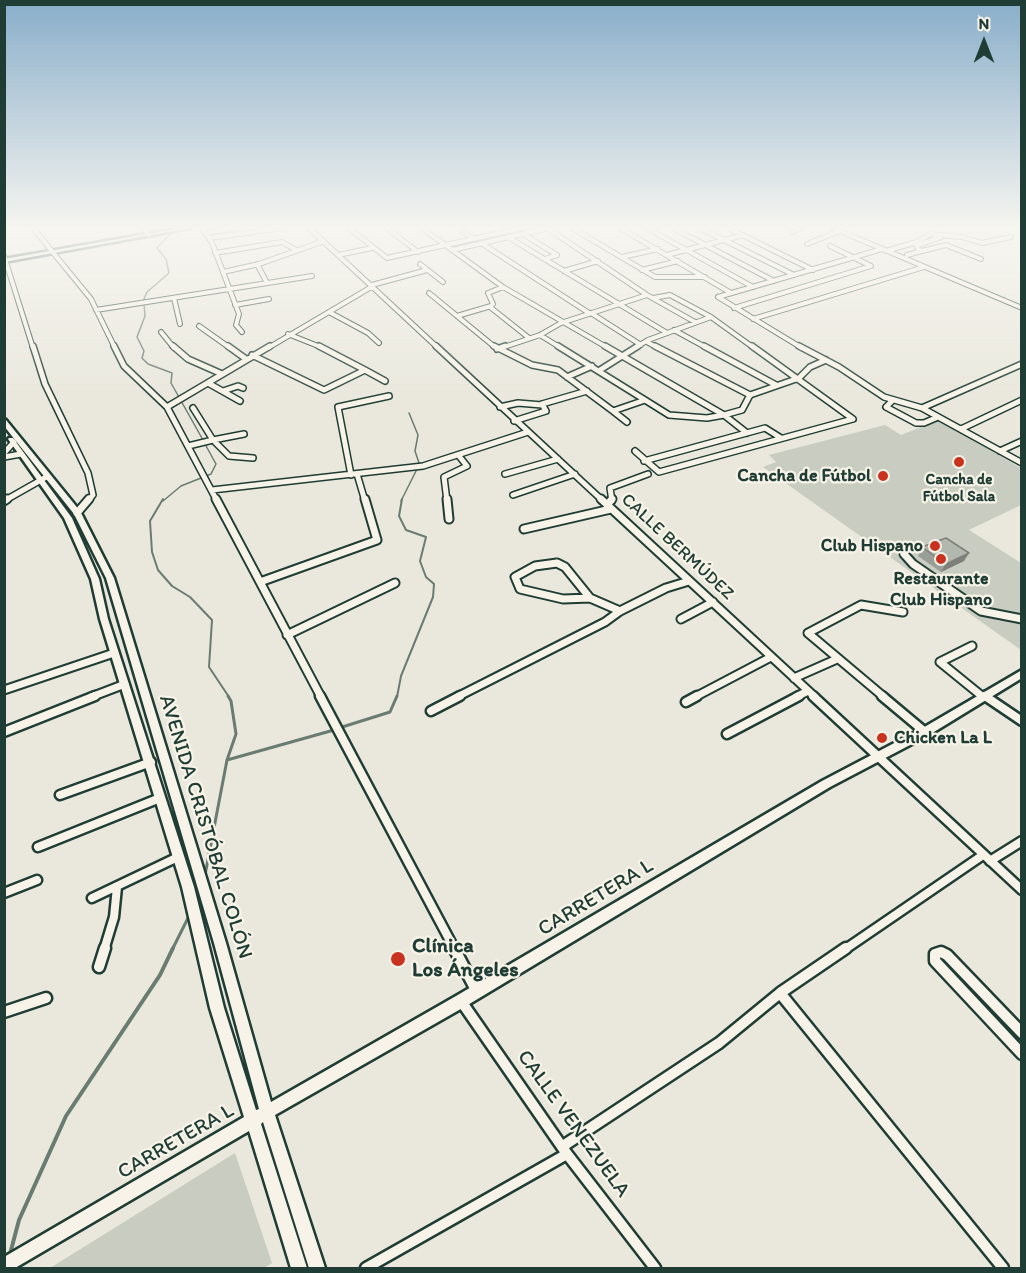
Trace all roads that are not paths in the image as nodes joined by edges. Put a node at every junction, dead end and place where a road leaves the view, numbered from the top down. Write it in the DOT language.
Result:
graph roads {
  1 [pos="14,287"];
  2 [pos="81,287"];
  3 [pos="229,287"];
  4 [pos="247,287"];
  5 [pos="370,287"];
  6 [pos="373,287"];
  7 [pos="502,287"];
  8 [pos="503,287"];
  9 [pos="550,287"];
  10 [pos="591,287"];
  11 [pos="636,287"];
  12 [pos="723,287"];
  13 [pos="751,287"];
  14 [pos="801,287"];
  15 [pos="857,287"];
  16 [pos="973,287"];
  17 [pos="230,291"];
  18 [pos="731,292"];
  19 [pos="429,293"];
  20 [pos="647,295"];
  21 [pos="174,298"];
  22 [pos="653,298"];
  23 [pos="268,299"];
  24 [pos="619,304"];
  25 [pos="235,305"];
  26 [pos="490,307"];
  27 [pos="1020,307"];
  28 [pos="734,308"];
  29 [pos="96,309"];
  30 [pos="328,312"];
  31 [pos="590,313"];
  32 [pos="457,316"];
  33 [pos="711,317"];
  34 [pos="753,319"];
  35 [pos="695,322"];
  36 [pos="561,323"];
  37 [pos="180,324"];
  38 [pos="199,326"];
  39 [pos="674,330"];
  40 [pos="161,332"];
  41 [pos="242,332"];
  42 [pos="667,333"];
  43 [pos="288,334"];
  44 [pos="540,335"];
  45 [pos="529,338"];
  46 [pos="647,342"];
  47 [pos="379,343"];
  48 [pos="641,345"];
  49 [pos="497,349"];
  50 [pos="252,355"];
  51 [pos="623,357"];
  52 [pos="246,359"];
  53 [pos="826,360"];
  54 [pos="1022,364"];
  55 [pos="592,366"];
  56 [pos="365,370"];
  57 [pos="600,370"];
  58 [pos="222,374"];
  59 [pos="567,376"];
  60 [pos="799,378"];
  61 [pos="385,381"];
  62 [pos="208,382"];
  63 [pos="776,385"];
  64 [pos="243,388"];
  65 [pos="223,391"];
  66 [pos="587,391"];
  67 [pos="750,395"];
  68 [pos="389,396"];
  69 [pos="645,400"];
  70 [pos="893,400"];
  71 [pos="1022,400"];
  72 [pos="240,401"];
  73 [pos="542,405"];
  74 [pos="167,407"];
  75 [pos="500,407"];
  76 [pos="193,408"];
  77 [pos="922,408"];
  78 [pos="613,411"];
  79 [pos="724,415"];
  80 [pos="938,417"];
  81 [pos="4,421"];
  82 [pos="514,421"];
  83 [pos="627,422"];
  84 [pos="961,429"];
  85 [pos="4,430"];
  86 [pos="528,432"];
  87 [pos="747,433"];
  88 [pos="244,434"];
  89 [pos="781,438"];
  90 [pos="214,441"];
  91 [pos="1022,441"];
  92 [pos="14,442"];
  93 [pos="188,446"];
  94 [pos="635,451"];
  95 [pos="1000,451"];
  96 [pos="21,454"];
  97 [pos="4,455"];
  98 [pos="459,456"];
  99 [pos="253,458"];
  100 [pos="451,458"];
  101 [pos="558,459"];
  102 [pos="644,461"];
  103 [pos="465,463"];
  104 [pos="1022,463"];
  105 [pos="505,474"];
  106 [pos="574,474"];
  107 [pos="648,474"];
  108 [pos="354,475"];
  109 [pos="45,477"];
  110 [pos="212,490"];
  111 [pos="513,495"];
  112 [pos="4,501"];
  113 [pos="609,507"];
  114 [pos="76,513"];
  115 [pos="449,519"];
  116 [pos="524,529"];
  117 [pos="903,554"];
  118 [pos="690,581"];
  119 [pos="260,582"];
  120 [pos="395,583"];
  121 [pos="590,598"];
  122 [pos="713,602"];
  123 [pos="620,611"];
  124 [pos="903,612"];
  125 [pos="681,619"];
  126 [pos="1022,619"];
  127 [pos="287,635"];
  128 [pos="972,646"];
  129 [pos="114,652"];
  130 [pos="771,657"];
  131 [pos="837,659"];
  132 [pos="1022,673"];
  133 [pos="794,678"];
  134 [pos="124,684"];
  135 [pos="4,690"];
  136 [pos="808,691"];
  137 [pos="984,696"];
  138 [pos="686,702"];
  139 [pos="431,711"];
  140 [pos="1022,722"];
  141 [pos="4,732"];
  142 [pos="925,732"];
  143 [pos="727,734"];
  144 [pos="880,757"];
  145 [pos="151,762"];
  146 [pos="60,795"];
  147 [pos="160,798"];
  148 [pos="1022,841"];
  149 [pos="38,847"];
  150 [pos="178,857"];
  151 [pos="986,858"];
  152 [pos="37,880"];
  153 [pos="117,886"];
  154 [pos="1022,890"];
  155 [pos="4,893"];
  156 [pos="92,898"];
  157 [pos="99,967"];
  158 [pos="967,978"];
  159 [pos="959,986"];
  160 [pos="477,992"];
  161 [pos="780,993"];
  162 [pos="46,998"];
  163 [pos="461,1001"];
  164 [pos="4,1012"];
  165 [pos="1022,1033"];
  166 [pos="1022,1054"];
  167 [pos="267,1112"];
  168 [pos="252,1120"];
  169 [pos="565,1150"];
  170 [pos="4,1266"];
  171 [pos="299,1269"];
  172 [pos="317,1269"];
  173 [pos="366,1269"];
  174 [pos="655,1269"];
  175 [pos="1003,1269"];
  1 -- 114 [label="street"];
  2 -- 29 [label="street"];
  3 -- 17 [label="street"];
  4 -- 17 [label="street"];
  5 -- 30 [label="street"];
  6 -- 75 [label="street, CALLE BERMÚDEZ"];
  7 -- 26 [label="street"];
  8 -- 36 [label="street"];
  9 -- 31 [label="street"];
  10 -- 24 [label="street"];
  11 -- 20 [label="street"];
  12 -- 18 [label="street"];
  13 -- 18 [label="street"];
  14 -- 28 [label="street"];
  15 -- 34 [label="street"];
  16 -- 27 [label="street"];
  17 -- 21 [label="street"];
  17 -- 25 [label="street"];
  18 -- 28 [label="street"];
  19 -- 32 [label="street"];
  20 -- 22 [label="street"];
  20 -- 24 [label="street"];
  21 -- 29 [label="street"];
  21 -- 37 [label="street"];
  22 -- 33 [label="street"];
  22 -- 35 [label="street"];
  23 -- 25 [label="street"];
  24 -- 31 [label="street"];
  24 -- 42 [label="street"];
  25 -- 41 [label="street"];
  26 -- 32 [label="street"];
  26 -- 45 [label="street"];
  28 -- 34 [label="street"];
  29 -- 74 [label="street"];
  30 -- 43 [label="street"];
  30 -- 47 [label="street"];
  31 -- 36 [label="street"];
  31 -- 48 [label="street"];
  32 -- 49 [label="street"];
  33 -- 35 [label="street"];
  33 -- 60 [label="street"];
  34 -- 53 [label="street"];
  35 -- 39 [label="street"];
  36 -- 44 [label="street"];
  36 -- 51 [label="street"];
  38 -- 52 [label="street"];
  39 -- 42 [label="street"];
  39 -- 63 [label="street"];
  40 -- 58 [label="street"];
  42 -- 46 [label="street"];
  43 -- 50 [label="street"];
  43 -- 56 [label="street"];
  44 -- 45 [label="street"];
  44 -- 55 [label="street"];
  45 -- 49 [label="street"];
  46 -- 48 [label="street"];
  46 -- 67 [label="street"];
  48 -- 51 [label="street"];
  49 -- 59 [label="street"];
  50 -- 52 [label="street"];
  50 -- 56 [label="street"];
  51 -- 57 [label="street"];
  51 -- 79 [label="street"];
  52 -- 58 [label="street"];
  53 -- 60 [label="street"];
  53 -- 70 [label="street"];
  54 -- 77 [label="street"];
  55 -- 57 [label="street"];
  55 -- 59 [label="street"];
  56 -- 61 [label="street"];
  57 -- 69 [label="street"];
  58 -- 62 [label="street"];
  59 -- 66 [label="street"];
  60 -- 63 [label="street"];
  60 -- 89 [label="street"];
  62 -- 65 [label="street"];
  62 -- 74 [label="street"];
  63 -- 67 [label="street"];
  64 -- 65 [label="street"];
  65 -- 72 [label="street"];
  66 -- 73 [label="street"];
  66 -- 78 [label="street"];
  67 -- 79 [label="street"];
  68 -- 108 [label="street"];
  69 -- 78 [label="street"];
  69 -- 79 [label="street"];
  70 -- 77 [label="street"];
  70 -- 80 [label="street"];
  71 -- 84 [label="street"];
  73 -- 75 [label="street"];
  73 -- 82 [label="street"];
  74 -- 93 [label="street"];
  75 -- 82 [label="street, CALLE BERMÚDEZ"];
  76 -- 90 [label="street"];
  77 -- 80 [label="street"];
  78 -- 83 [label="street"];
  79 -- 87 [label="street"];
  80 -- 84 [label="street"];
  81 -- 109 [label="street, AVENIDA CRISTÓBAL COLÓN"];
  82 -- 86 [label="street, CALLE BERMÚDEZ"];
  84 -- 95 [label="street"];
  85 -- 92 [label="street, AVENIDA CRISTÓBAL COLÓN"];
  86 -- 98 [label="street"];
  86 -- 101 [label="street, CALLE BERMÚDEZ"];
  87 -- 89 [label="street"];
  87 -- 102 [label="street"];
  88 -- 90 [label="street"];
  89 -- 102 [label="street"];
  90 -- 93 [label="street"];
  90 -- 99 [label="street"];
  91 -- 95 [label="street"];
  92 -- 96 [label="street, AVENIDA CRISTÓBAL COLÓN"];
  92 -- 97 [label="street"];
  93 -- 110 [label="street"];
  94 -- 102 [label="street"];
  95 -- 104 [label="street"];
  96 -- 97 [label="street"];
  96 -- 109 [label="street, AVENIDA CRISTÓBAL COLÓN"];
  98 -- 100 [label="street"];
  98 -- 103 [label="street"];
  100 -- 103 [label="street"];
  100 -- 108 [label="street"];
  101 -- 105 [label="street"];
  101 -- 106 [label="street, CALLE BERMÚDEZ"];
  103 -- 115 [label="street"];
  106 -- 111 [label="street"];
  106 -- 113 [label="street, CALLE BERMÚDEZ"];
  107 -- 113 [label="street"];
  108 -- 110 [label="street"];
  108 -- 119 [label="street"];
  109 -- 112 [label="street"];
  109 -- 114 [label="street, AVENIDA CRISTÓBAL COLÓN"];
  109 -- 129 [label="street, AVENIDA CRISTÓBAL COLÓN"];
  110 -- 119 [label="street"];
  113 -- 116 [label="street"];
  113 -- 118 [label="street, CALLE BERMÚDEZ"];
  114 -- 167 [label="street, AVENIDA CRISTÓBAL COLÓN"];
  117 -- 126 [label="street"];
  118 -- 122 [label="street, CALLE BERMÚDEZ"];
  118 -- 123 [label="street"];
  119 -- 127 [label="street"];
  120 -- 127 [label="street"];
  121 -- 121 [label="street"];
  121 -- 123 [label="street"];
  122 -- 125 [label="street"];
  122 -- 130 [label="street, CALLE BERMÚDEZ"];
  123 -- 139 [label="street"];
  124 -- 131 [label="street"];
  127 -- 160 [label="street"];
  128 -- 137 [label="street"];
  129 -- 134 [label="street, AVENIDA CRISTÓBAL COLÓN"];
  129 -- 135 [label="street"];
  130 -- 133 [label="street, CALLE BERMÚDEZ"];
  130 -- 138 [label="street"];
  131 -- 133 [label="street"];
  131 -- 142 [label="street"];
  132 -- 137 [label="street, CARRETERA L"];
  133 -- 136 [label="street, CALLE BERMÚDEZ"];
  134 -- 141 [label="street"];
  134 -- 145 [label="street, AVENIDA CRISTÓBAL COLÓN"];
  136 -- 143 [label="street"];
  136 -- 144 [label="street, CALLE BERMÚDEZ"];
  137 -- 140 [label="street"];
  137 -- 142 [label="street, CARRETERA L"];
  142 -- 144 [label="street, CARRETERA L"];
  144 -- 151 [label="street, CALLE BERMÚDEZ"];
  144 -- 160 [label="street, CARRETERA L"];
  145 -- 146 [label="street"];
  145 -- 147 [label="street, AVENIDA CRISTÓBAL COLÓN"];
  147 -- 149 [label="street"];
  147 -- 150 [label="street, AVENIDA CRISTÓBAL COLÓN"];
  148 -- 151 [label="street"];
  150 -- 153 [label="street"];
  150 -- 168 [label="street, AVENIDA CRISTÓBAL COLÓN"];
  151 -- 154 [label="street, CALLE BERMÚDEZ"];
  151 -- 161 [label="street"];
  152 -- 155 [label="street"];
  153 -- 156 [label="street"];
  153 -- 157 [label="street"];
  158 -- 159 [label="street"];
  158 -- 159 [label="street"];
  158 -- 165 [label="street"];
  159 -- 166 [label="street"];
  160 -- 163 [label="street, CARRETERA L"];
  161 -- 169 [label="street"];
  161 -- 175 [label="street"];
  162 -- 164 [label="street"];
  163 -- 167 [label="street, CARRETERA L"];
  163 -- 169 [label="street, CALLE VENEZUELA"];
  167 -- 168 [label="street, CARRETERA L"];
  167 -- 172 [label="street, AVENIDA CRISTÓBAL COLÓN"];
  168 -- 170 [label="street, CARRETERA L"];
  168 -- 171 [label="street, AVENIDA CRISTÓBAL COLÓN"];
  169 -- 173 [label="street"];
  169 -- 174 [label="street, CALLE VENEZUELA"];
}
